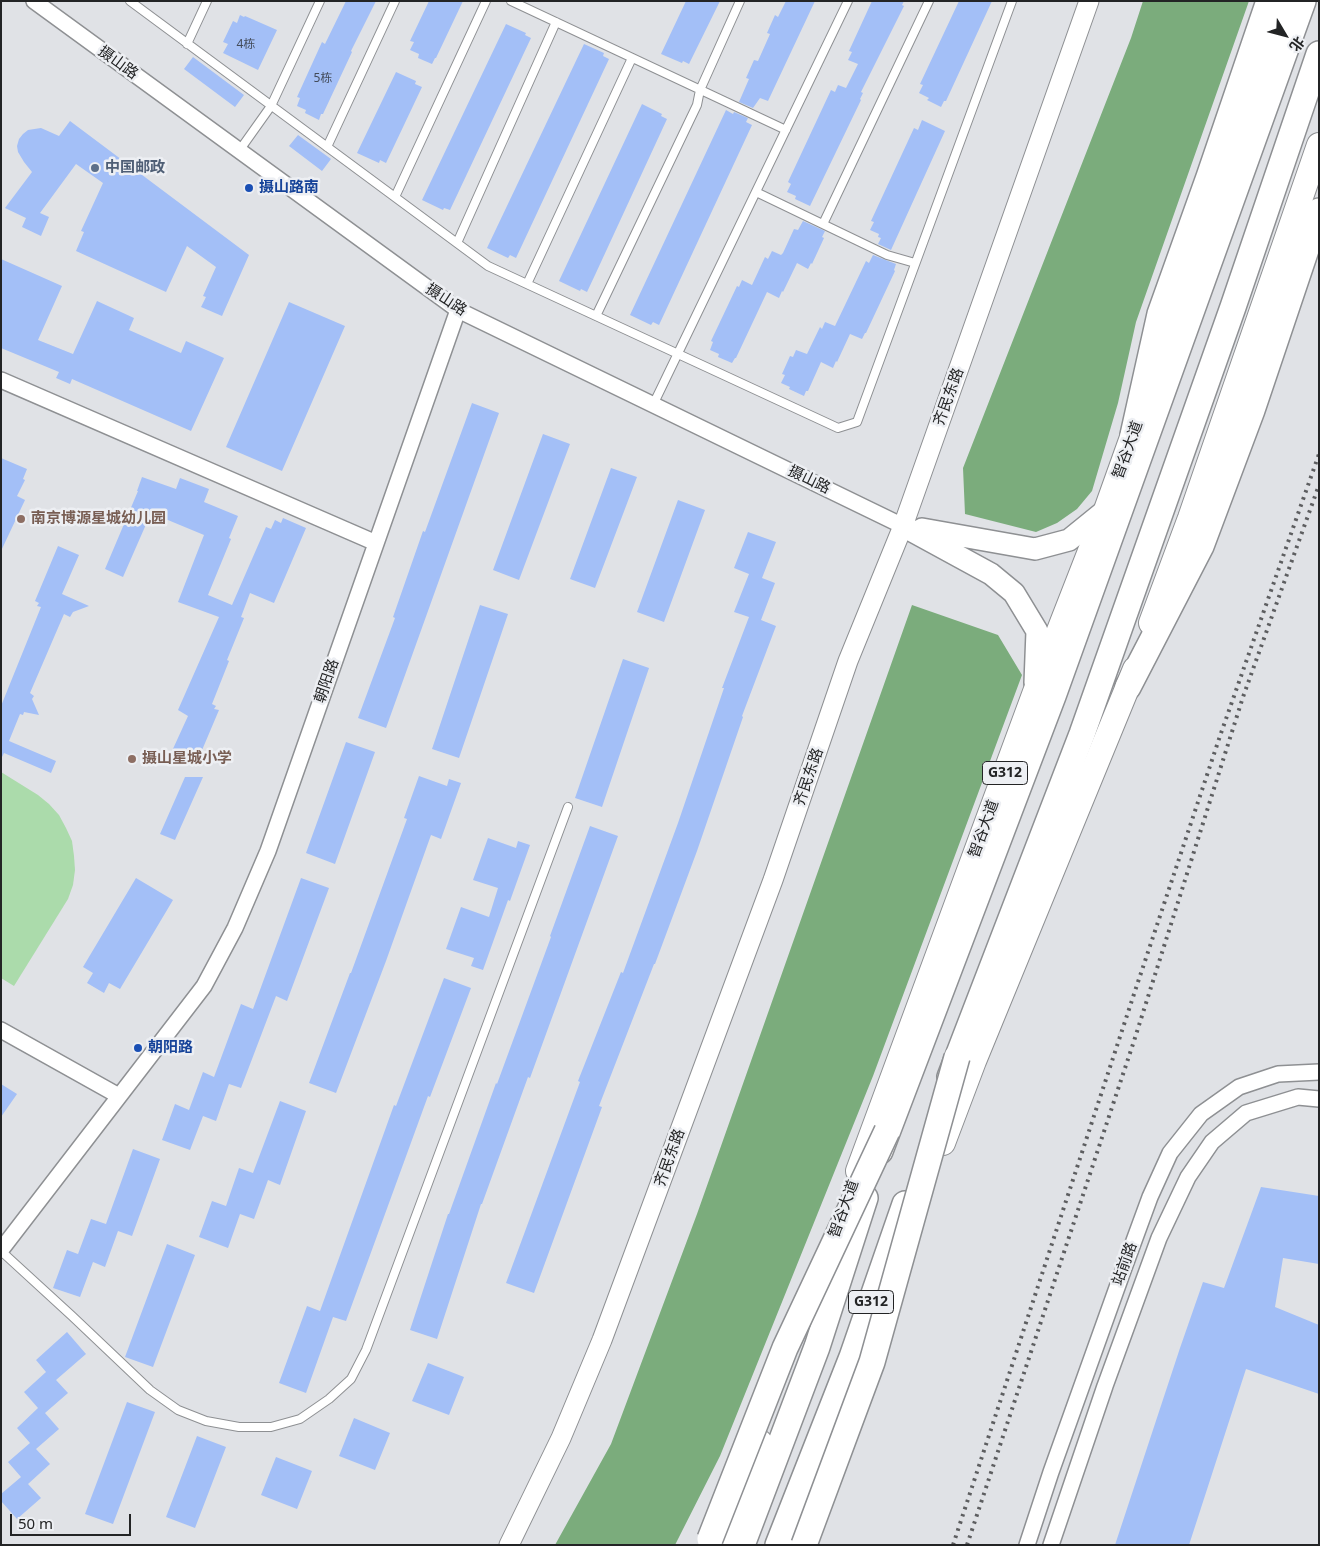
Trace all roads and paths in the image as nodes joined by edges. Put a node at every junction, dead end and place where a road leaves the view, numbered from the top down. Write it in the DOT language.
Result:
graph roads {
  1 [pos="34,1"];
  2 [pos="130,1"];
  3 [pos="207,1"];
  4 [pos="320,1"];
  5 [pos="395,1"];
  6 [pos="486,1"];
  7 [pos="511,1"];
  8 [pos="740,1"];
  9 [pos="848,1"];
  10 [pos="929,1"];
  11 [pos="1012,1"];
  12 [pos="1089,1"];
  13 [pos="1269,1"];
  14 [pos="1287,1"];
  15 [pos="1303,1"];
  16 [pos="556,22"];
  17 [pos="187,44"];
  18 [pos="1319,54"];
  19 [pos="632,58"];
  20 [pos="700,90"];
  21 [pos="271,106"];
  22 [pos="786,130"];
  23 [pos="1319,145"];
  24 [pos="327,147"];
  25 [pos="239,151"];
  26 [pos="756,192"];
  27 [pos="395,198"];
  28 [pos="1319,211"];
  29 [pos="823,224"];
  30 [pos="457,243"];
  31 [pos="915,263"];
  32 [pos="527,284"];
  33 [pos="458,310"];
  34 [pos="596,316"];
  35 [pos="678,354"];
  36 [pos="1,380"];
  37 [pos="653,405"];
  38 [pos="1133,436"];
  39 [pos="1106,510"];
  40 [pos="903,526"];
  41 [pos="376,543"];
  42 [pos="1128,687"];
  43 [pos="1035,692"];
  44 [pos="568,807"];
  45 [pos="1,1030"];
  46 [pos="957,1057"];
  47 [pos="1319,1072"];
  48 [pos="119,1096"];
  49 [pos="1319,1099"];
  50 [pos="886,1130"];
  51 [pos="1,1251"];
  52 [pos="712,1543"];
  53 [pos="508,1545"];
  54 [pos="742,1545"];
  55 [pos="778,1545"];
  56 [pos="792,1545"];
  57 [pos="804,1545"];
  58 [pos="1027,1545"];
  59 [pos="1051,1545"];
  1 -- 25 [label="street, 摄山路"];
  2 -- 17 [label="lane"];
  3 -- 17 [label="lane"];
  4 -- 21 [label="lane"];
  5 -- 24 [label="lane"];
  6 -- 27 [label="lane"];
  7 -- 16 [label="lane"];
  8 -- 20 [label="lane"];
  9 -- 22 [label="lane"];
  10 -- 29 [label="lane"];
  11 -- 31 [label="lane"];
  12 -- 40 [label="street, 齐民东路"];
  13 -- 38 [label="highway"];
  14 -- 38 [label="main road, 智谷大道 / G312"];
  15 -- 50 [label="highway, 智谷大道 / G312"];
  16 -- 19 [label="lane"];
  16 -- 30 [label="lane"];
  17 -- 21 [label="lane"];
  18 -- 46 [label="highway, G312"];
  19 -- 20 [label="lane"];
  19 -- 32 [label="lane"];
  20 -- 22 [label="lane"];
  20 -- 34 [label="lane"];
  21 -- 24 [label="lane"];
  21 -- 25 [label="lane"];
  22 -- 26 [label="lane"];
  23 -- 42 [label="main road, G312"];
  24 -- 27 [label="lane"];
  25 -- 33 [label="street, 摄山路"];
  26 -- 29 [label="lane"];
  26 -- 35 [label="lane"];
  27 -- 30 [label="lane"];
  28 -- 42 [label="highway"];
  29 -- 31 [label="lane"];
  30 -- 32 [label="lane"];
  31 -- 35 [label="lane"];
  32 -- 34 [label="lane"];
  33 -- 37 [label="street, 摄山路"];
  33 -- 41 [label="street, 朝阳路"];
  34 -- 35 [label="lane"];
  35 -- 37 [label="lane"];
  36 -- 41 [label="street"];
  37 -- 40 [label="street, 摄山路"];
  38 -- 39 [label="main road, 智谷大道 / G312"];
  39 -- 40 [label="main road"];
  39 -- 43 [label="main road, 智谷大道 / G312"];
  40 -- 43 [label="main road"];
  40 -- 53 [label="street, 齐民东路"];
  41 -- 48 [label="street, 朝阳路"];
  42 -- 56 [label="main road, G312"];
  43 -- 52 [label="main road, 智谷大道 / G312"];
  44 -- 51 [label="lane"];
  45 -- 48 [label="street"];
  46 -- 55 [label="highway, G312, bridge"];
  46 -- 57 [label="highway, bridge"];
  47 -- 58 [label="street, 站前路"];
  48 -- 51 [label="street, 朝阳路"];
  49 -- 59 [label="street, 站前路"];
  50 -- 52 [label="highway, G312, bridge"];
  50 -- 54 [label="highway, 智谷大道 / G312, bridge"];
}
